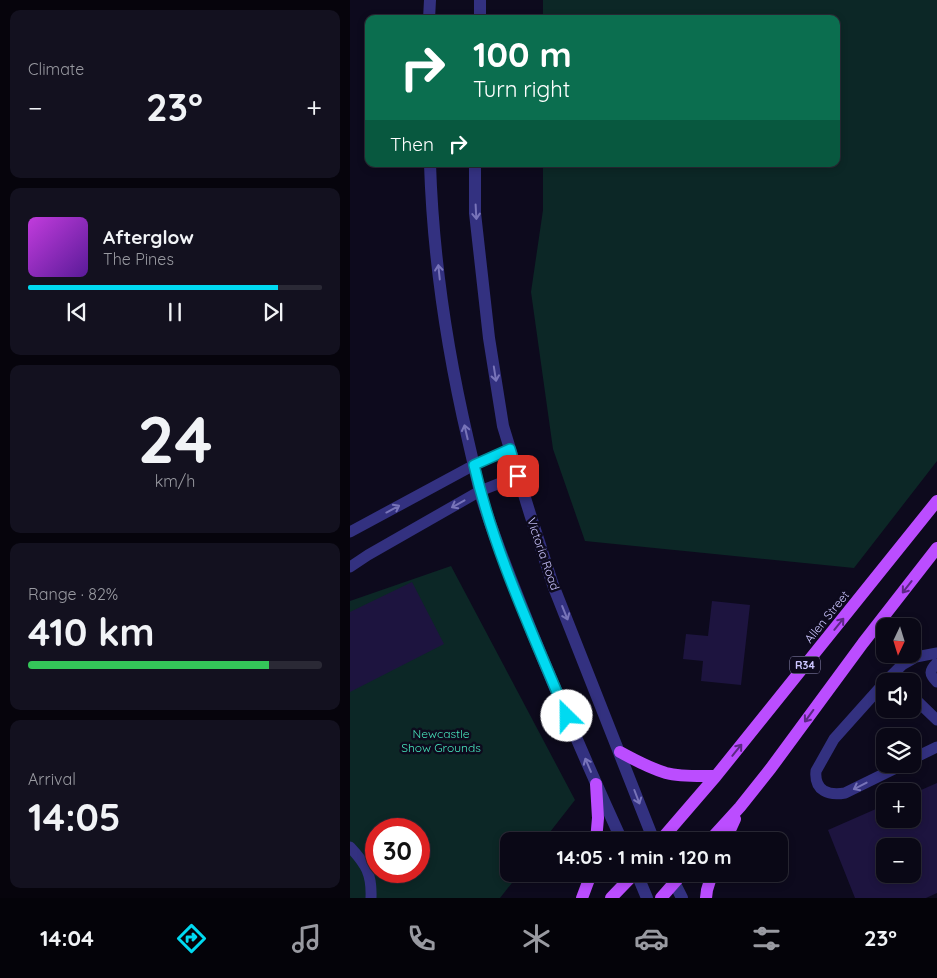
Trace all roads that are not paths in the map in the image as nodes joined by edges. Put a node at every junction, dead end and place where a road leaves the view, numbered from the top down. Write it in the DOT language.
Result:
graph roads {
  1 [pos="430,0"];
  2 [pos="480,0"];
  3 [pos="429,15"];
  4 [pos="480,15"];
  5 [pos="430,167"];
  6 [pos="475,167"];
  7 [pos="510,449"];
  8 [pos="474,465"];
  9 [pos="518,476"];
  10 [pos="480,491"];
  11 [pos="937,501"];
  12 [pos="350,532"];
  13 [pos="937,548"];
  14 [pos="350,567"];
  15 [pos="937,653"];
  16 [pos="937,663"];
  17 [pos="896,673"];
  18 [pos="937,682"];
  19 [pos="876,695"];
  20 [pos="921,705"];
  21 [pos="937,720"];
  22 [pos="937,747"];
  23 [pos="620,752"];
  24 [pos="921,755"];
  25 [pos="886,773"];
  26 [pos="716,776"];
  27 [pos="596,784"];
  28 [pos="740,807"];
  29 [pos="597,832"];
  30 [pos="618,832"];
  31 [pos="651,832"];
  32 [pos="668,832"];
  33 [pos="717,832"];
  34 [pos="729,832"];
  35 [pos="350,847"];
  36 [pos="588,882"];
  37 [pos="627,882"];
  38 [pos="640,882"];
  39 [pos="672,882"];
  40 [pos="677,882"];
  41 [pos="710,882"];
  42 [pos="371,898"];
  43 [pos="582,898"];
  44 [pos="610,898"];
  45 [pos="647,898"];
  46 [pos="660,898"];
  47 [pos="682,898"];
  48 [pos="706,898"];
  1 -- 3 [label="street"];
  2 -- 4 [label="street"];
  8 -- 5 [label="street, one-way"];
  6 -- 7 [label="street, Victoria Road, one-way"];
  7 -- 8 [label="lane"];
  7 -- 9 [label="street, Victoria Road"];
  8 -- 10 [label="street"];
  12 -- 8 [label="lane, one-way"];
  9 -- 10 [label="lane"];
  9 -- 23 [label="street, Victoria Road, one-way"];
  10 -- 14 [label="lane, one-way"];
  27 -- 10 [label="street, one-way"];
  26 -- 11 [label="main road, Allen Street / R34, one-way"];
  13 -- 28 [label="main road, R34, one-way"];
  15 -- 17 [label="lane"];
  16 -- 18 [label="lane"];
  25 -- 19 [label="lane, one-way"];
  20 -- 21 [label="lane"];
  22 -- 24 [label="lane"];
  23 -- 26 [label="main road"];
  23 -- 31 [label="street, Victoria Road, one-way"];
  26 -- 32 [label="main road, Allen Street / R34"];
  27 -- 29 [label="main road"];
  27 -- 30 [label="street"];
  28 -- 33 [label="main road, R34"];
  28 -- 34 [label="main road"];
  35 -- 42 [label="lane"];
  36 -- 43 [label="main road"];
  37 -- 44 [label="main road"];
  38 -- 45 [label="street"];
  39 -- 46 [label="main road"];
  40 -- 47 [label="street"];
  41 -- 48 [label="main road"];
}
